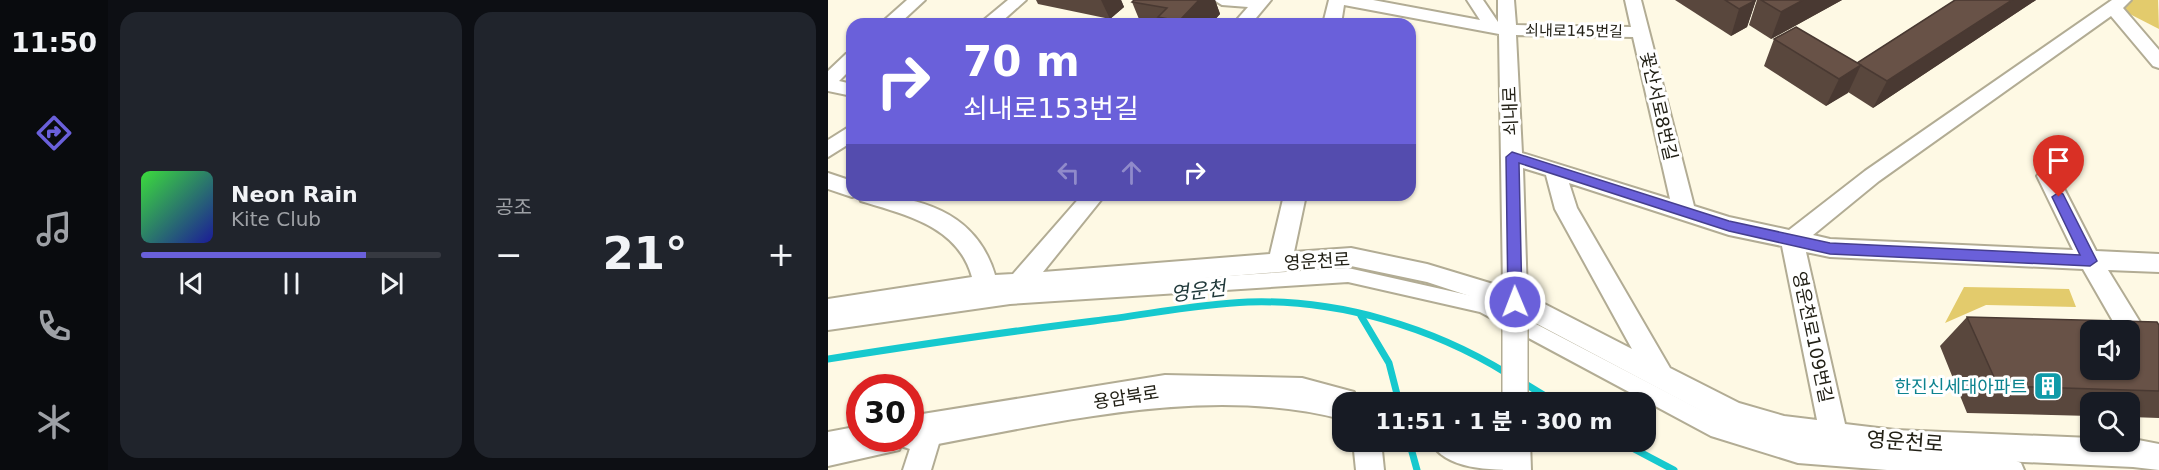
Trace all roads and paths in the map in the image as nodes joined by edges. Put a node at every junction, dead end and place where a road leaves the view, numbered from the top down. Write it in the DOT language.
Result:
graph roads {
  1 [pos="917,0"];
  2 [pos="1222,0"];
  3 [pos="1337,0"];
  4 [pos="1347,0"];
  5 [pos="1475,0"];
  6 [pos="1506,0"];
  7 [pos="1633,0"];
  8 [pos="1010,1"];
  9 [pos="1262,2"];
  10 [pos="2118,3"];
  11 [pos="896,18"];
  12 [pos="994,18"];
  13 [pos="1247,18"];
  14 [pos="1333,18"];
  15 [pos="1500,28"];
  16 [pos="1642,32"];
  17 [pos="2158,60"];
  18 [pos="846,64"];
  19 [pos="828,83"];
  20 [pos="846,88"];
  21 [pos="846,136"];
  22 [pos="828,150"];
  23 [pos="1512,157"];
  24 [pos="1555,171"];
  25 [pos="2048,176"];
  26 [pos="828,181"];
  27 [pos="846,187"];
  28 [pos="886,201"];
  29 [pos="1089,201"];
  30 [pos="1294,201"];
  31 [pos="1684,212"];
  32 [pos="1792,240"];
  33 [pos="2090,261"];
  34 [pos="1280,263"];
  35 [pos="2159,263"];
  36 [pos="1019,284"];
  37 [pos="986,286"];
  38 [pos="828,309"];
  39 [pos="1515,309"];
  40 [pos="828,322"];
  41 [pos="2159,376"];
  42 [pos="1661,377"];
  43 [pos="1515,392"];
  44 [pos="1332,400"];
  45 [pos="924,430"];
  46 [pos="1834,435"];
  47 [pos="846,446"];
  48 [pos="828,449"];
  49 [pos="918,452"];
  50 [pos="1368,452"];
  51 [pos="1469,452"];
  52 [pos="1516,452"];
  53 [pos="2159,458"];
  54 [pos="917,470"];
  55 [pos="1370,470"];
  56 [pos="1504,470"];
  57 [pos="1517,470"];
  58 [pos="2013,470"];
  1 -- 11 [label="street"];
  2 -- 9 [label="street"];
  3 -- 14 [label="street"];
  4 -- 15 [label="street, 쇠내로145번길"];
  5 -- 15 [label="street"];
  6 -- 15 [label="street, 쇠내로"];
  7 -- 16 [label="street, 꽃산서로8번길"];
  8 -- 12 [label="street"];
  9 -- 13 [label="street"];
  10 -- 17 [label="street"];
  10 -- 32 [label="street"];
  15 -- 16 [label="street, 쇠내로145번길"];
  15 -- 23 [label="street, 쇠내로"];
  16 -- 31 [label="street, 꽃산서로8번길"];
  18 -- 19 [label="street"];
  19 -- 20 [label="street"];
  21 -- 22 [label="street"];
  23 -- 24 [label="street"];
  23 -- 39 [label="street, 쇠내로"];
  24 -- 31 [label="street"];
  24 -- 42 [label="street"];
  25 -- 33 [label="street"];
  26 -- 27 [label="street"];
  28 -- 37 [label="street"];
  29 -- 36 [label="street"];
  30 -- 34 [label="street"];
  31 -- 32 [label="street"];
  32 -- 33 [label="street"];
  32 -- 46 [label="street, 영운천로109번길"];
  33 -- 35 [label="street"];
  33 -- 41 [label="street"];
  34 -- 36 [label="street, 영운천로"];
  34 -- 39 [label="street, 영운천로"];
  36 -- 37 [label="street, 영운천로"];
  37 -- 38 [label="street, 영운천로"];
  39 -- 42 [label="street, 영운천로"];
  39 -- 43 [label="street, 쇠내로, bridge"];
  40 -- 58 [label="street"];
  42 -- 46 [label="street, 영운천로"];
  44 -- 45 [label="street, 용암북로"];
  46 -- 53 [label="street, 영운천로"];
  47 -- 48 [label="street"];
  49 -- 54 [label="street"];
  50 -- 55 [label="street"];
  51 -- 56 [label="street"];
  52 -- 57 [label="street"];
}
